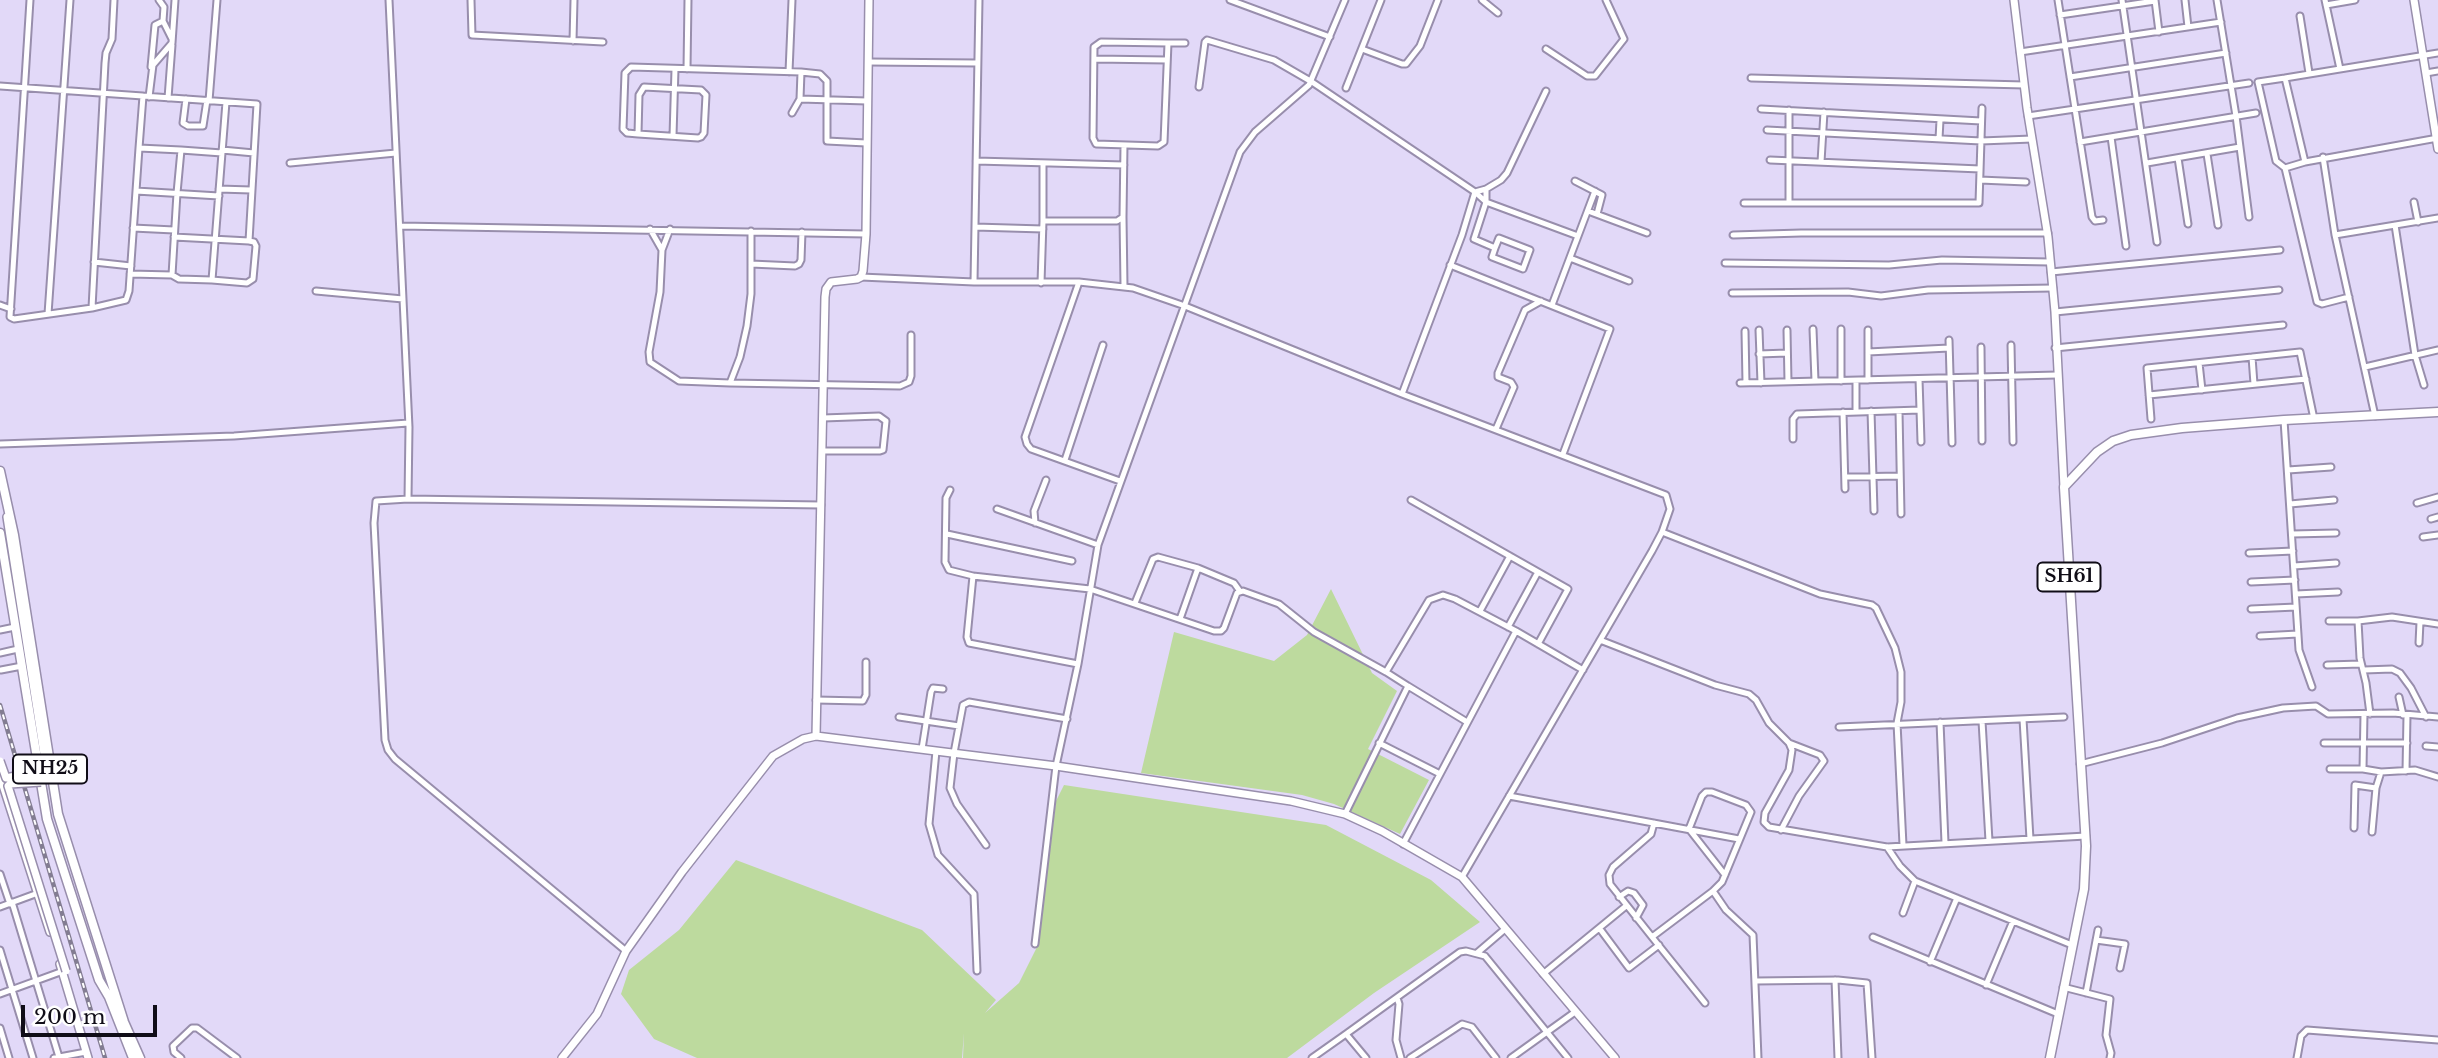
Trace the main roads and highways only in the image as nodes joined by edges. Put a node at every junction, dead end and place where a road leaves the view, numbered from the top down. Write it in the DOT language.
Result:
graph roads {
  1 [pos="2438,412"];
  2 [pos="0,471"];
  3 [pos="0,534"];
  4 [pos="3,565"];
  5 [pos="107,984"];
  6 [pos="133,1058"];
  7 [pos="140,1058"];
  8 [pos="2050,1058"];
  1 -- 8 [label="main road, SH61"];
  2 -- 5 [label="main road, NH25"];
  3 -- 4 [label="main road, NH25"];
  4 -- 5 [label="main road, NH25"];
  5 -- 6 [label="main road, NH25"];
  5 -- 7 [label="main road, NH25"];
}
